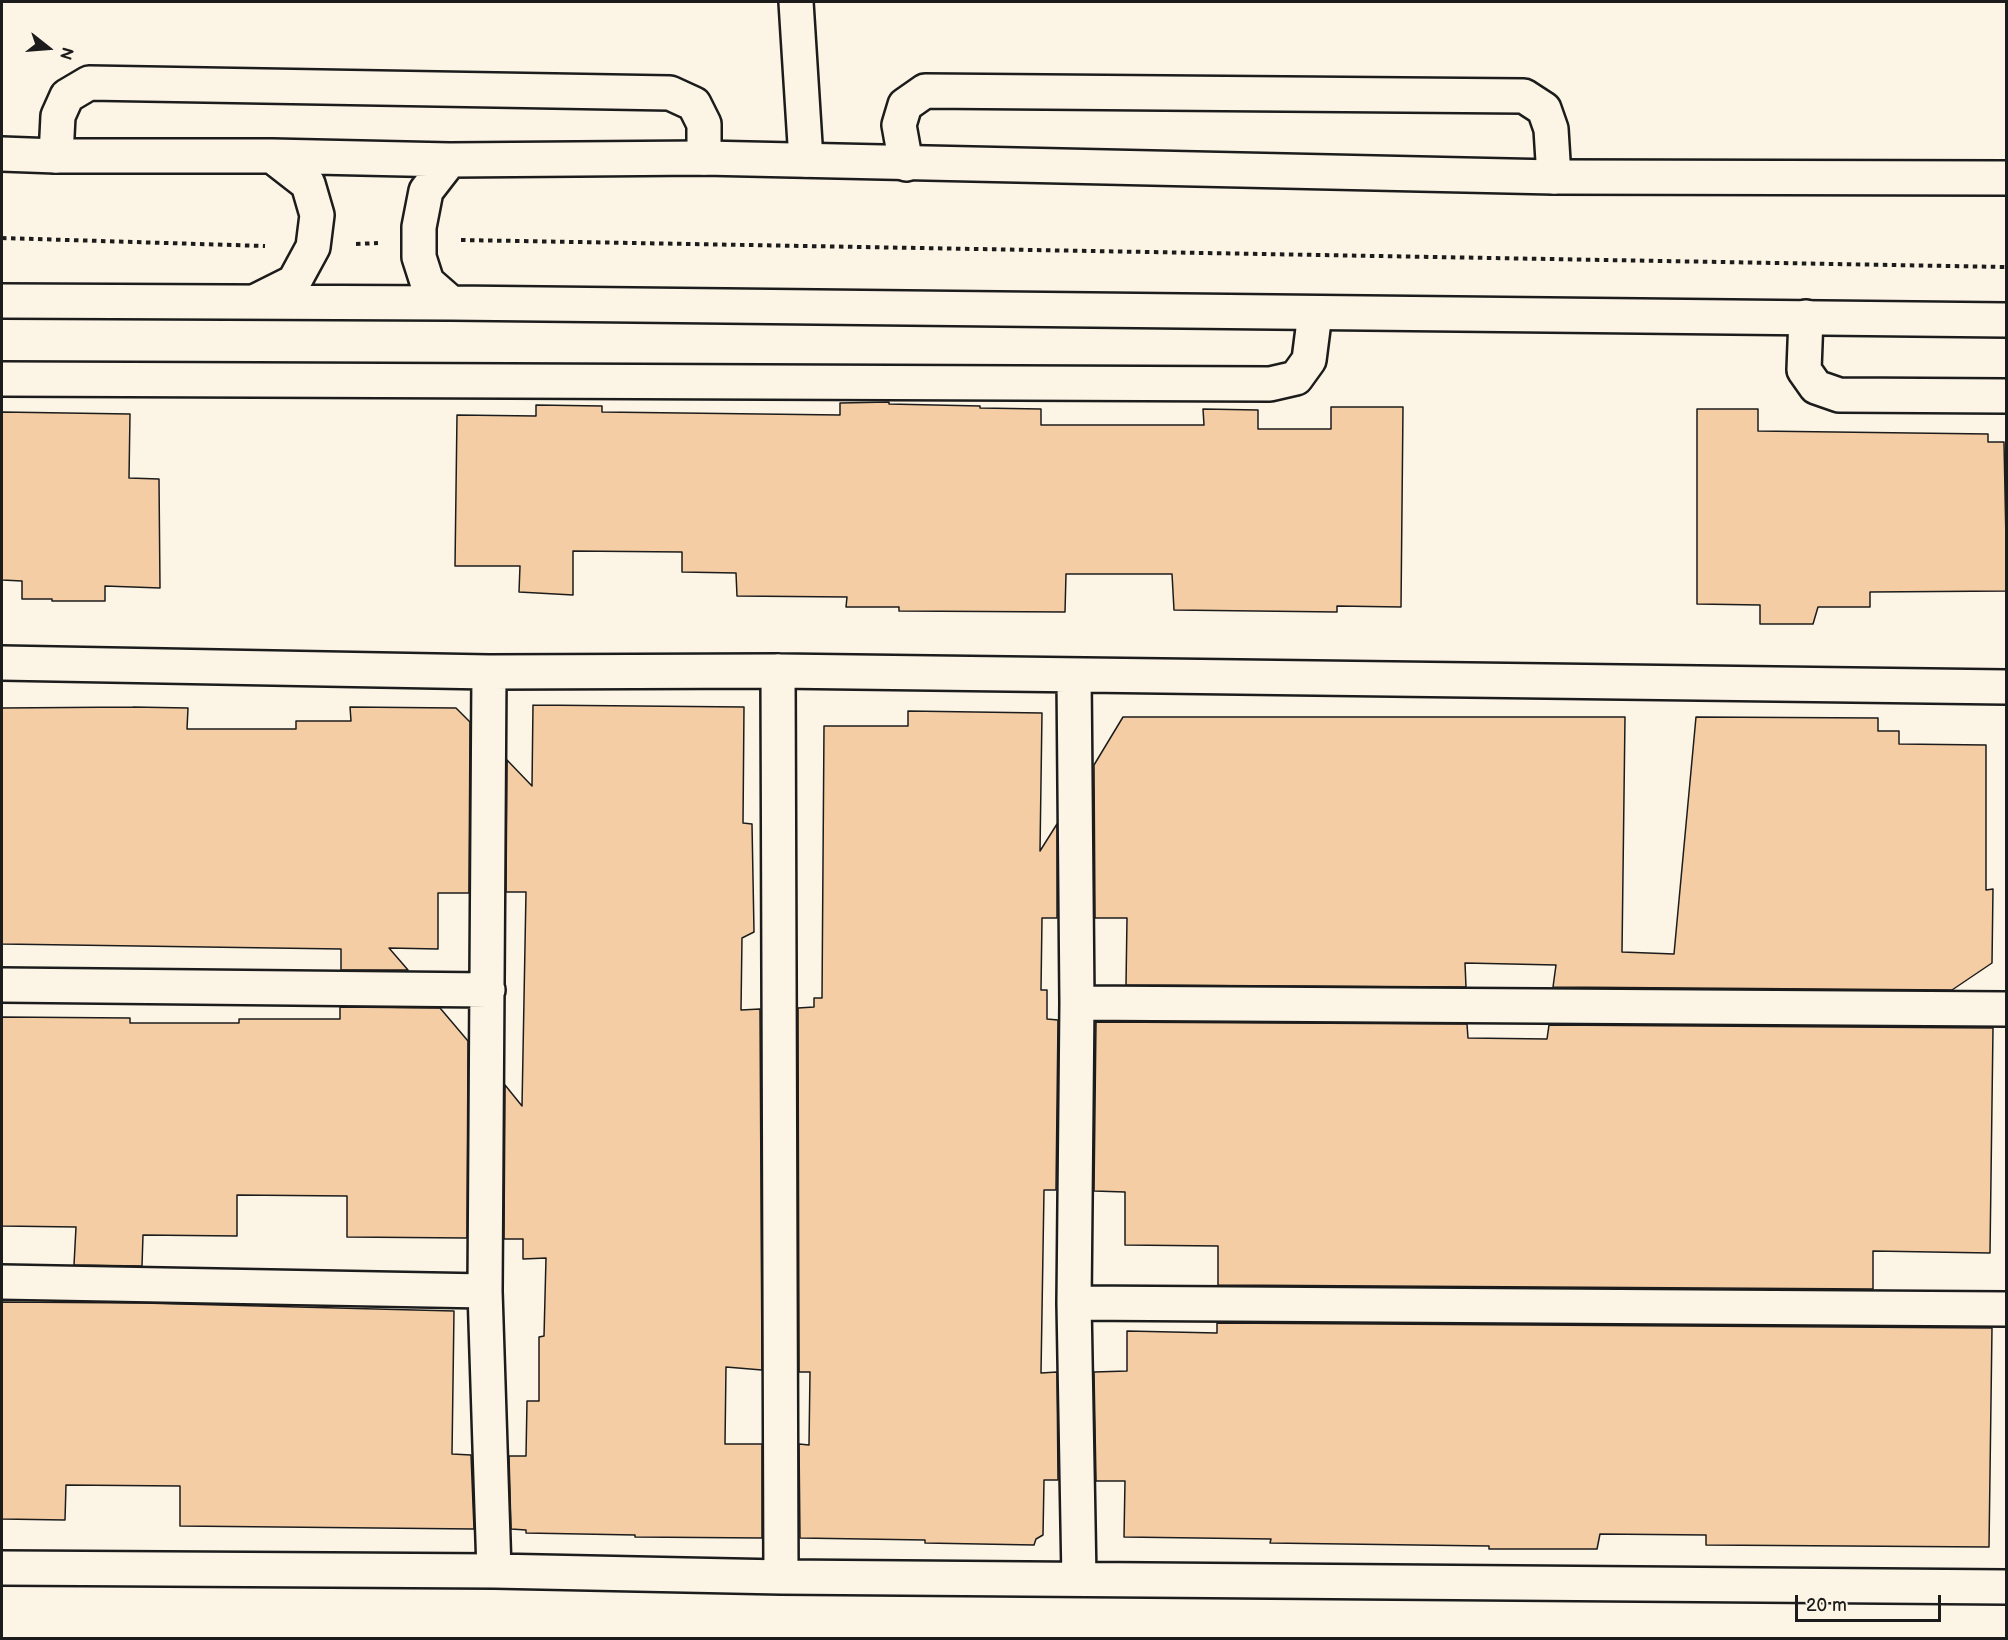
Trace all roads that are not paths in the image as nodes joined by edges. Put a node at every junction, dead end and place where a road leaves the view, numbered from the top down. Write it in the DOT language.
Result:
graph roads {
  1 [pos="796,2"];
  2 [pos="2,154"];
  3 [pos="56,156"];
  4 [pos="272,156"];
  5 [pos="704,158"];
  6 [pos="450,160"];
  7 [pos="806,160"];
  8 [pos="906,164"];
  9 [pos="1554,177"];
  10 [pos="2007,178"];
  11 [pos="2,301"];
  12 [pos="255,302"];
  13 [pos="451,303"];
  14 [pos="1315,313"];
  15 [pos="1806,317"];
  16 [pos="2007,320"];
  17 [pos="2,379"];
  18 [pos="2007,396"];
  19 [pos="2,663"];
  20 [pos="778,671"];
  21 [pos="489,672"];
  22 [pos="1074,676"];
  23 [pos="2007,687"];
  24 [pos="2,985"];
  25 [pos="489,990"];
  26 [pos="1077,1004"];
  27 [pos="2007,1009"];
  28 [pos="2,1282"];
  29 [pos="485,1291"];
  30 [pos="1074,1303"];
  31 [pos="2007,1310"];
  32 [pos="2,1568"];
  33 [pos="494,1571"];
  34 [pos="781,1577"];
  35 [pos="1079,1579"];
  36 [pos="2007,1587"];
  1 -- 7 [label="street"];
  2 -- 3 [label="street"];
  3 -- 4 [label="street"];
  3 -- 5 [label="street"];
  4 -- 6 [label="street"];
  4 -- 12 [label="street"];
  5 -- 6 [label="street"];
  5 -- 7 [label="street"];
  6 -- 13 [label="street"];
  7 -- 8 [label="street"];
  8 -- 9 [label="street"];
  8 -- 9 [label="street"];
  9 -- 10 [label="street"];
  11 -- 12 [label="street"];
  12 -- 13 [label="street"];
  13 -- 14 [label="street"];
  14 -- 15 [label="street"];
  14 -- 17 [label="street"];
  15 -- 16 [label="street"];
  15 -- 18 [label="street"];
  19 -- 21 [label="street"];
  20 -- 21 [label="street"];
  20 -- 22 [label="street"];
  20 -- 34 [label="street"];
  21 -- 25 [label="street"];
  22 -- 23 [label="street"];
  22 -- 26 [label="street"];
  24 -- 25 [label="street"];
  25 -- 29 [label="street"];
  26 -- 27 [label="street"];
  26 -- 30 [label="street"];
  28 -- 29 [label="street"];
  29 -- 33 [label="street"];
  30 -- 31 [label="street"];
  30 -- 35 [label="street"];
  32 -- 33 [label="street"];
  33 -- 34 [label="street"];
  34 -- 35 [label="street"];
  35 -- 36 [label="street"];
}
